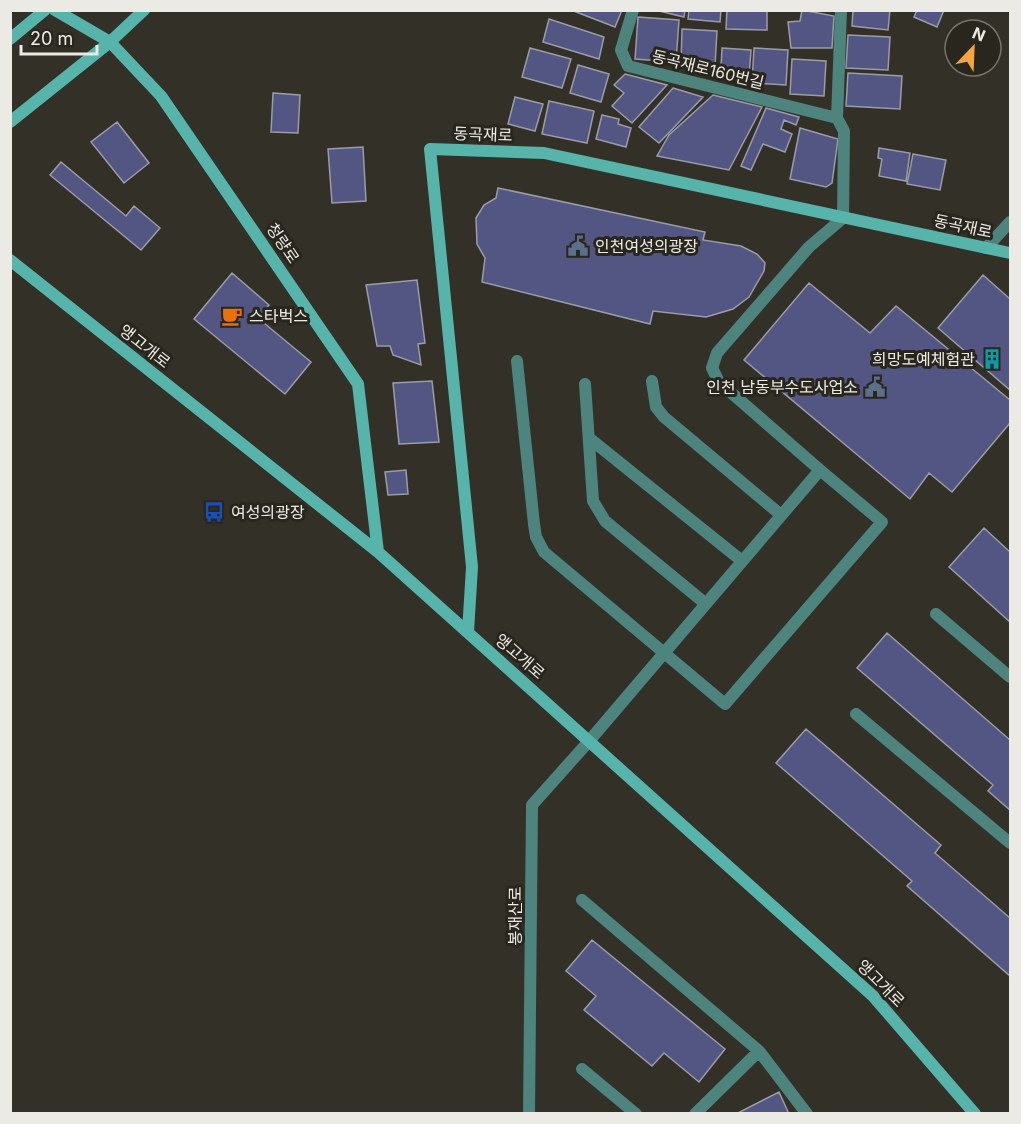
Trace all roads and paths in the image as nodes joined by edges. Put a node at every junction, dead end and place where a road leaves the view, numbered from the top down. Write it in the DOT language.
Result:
graph roads {
  1 [pos="45,10"];
  2 [pos="56,10"];
  3 [pos="144,10"];
  4 [pos="633,10"];
  5 [pos="840,11"];
  6 [pos="10,39"];
  7 [pos="110,42"];
  8 [pos="837,118"];
  9 [pos="10,122"];
  10 [pos="843,218"];
  11 [pos="1011,222"];
  12 [pos="986,248"];
  13 [pos="1011,253"];
  14 [pos="10,260"];
  15 [pos="517,361"];
  16 [pos="652,381"];
  17 [pos="585,384"];
  18 [pos="589,438"];
  19 [pos="820,470"];
  20 [pos="781,515"];
  21 [pos="378,552"];
  22 [pos="742,561"];
  23 [pos="706,604"];
  24 [pos="936,614"];
  25 [pos="468,632"];
  26 [pos="665,652"];
  27 [pos="1011,678"];
  28 [pos="856,714"];
  29 [pos="590,740"];
  30 [pos="1011,843"];
  31 [pos="582,900"];
  32 [pos="759,1051"];
  33 [pos="582,1069"];
  34 [pos="529,1113"];
  35 [pos="636,1113"];
  36 [pos="695,1113"];
  37 [pos="807,1113"];
  38 [pos="975,1113"];
  1 -- 6 [label="street"];
  2 -- 7 [label="street, 청량로"];
  3 -- 7 [label="street"];
  4 -- 8 [label="street, 동곡재로160번길"];
  5 -- 8 [label="street"];
  7 -- 9 [label="street"];
  7 -- 21 [label="street, 청량로"];
  8 -- 10 [label="street"];
  10 -- 12 [label="street, 동곡재로"];
  10 -- 19 [label="street"];
  10 -- 25 [label="street, 동곡재로"];
  11 -- 12 [label="street"];
  12 -- 13 [label="street, 동곡재로"];
  14 -- 21 [label="street, 앵고개로"];
  15 -- 26 [label="street"];
  16 -- 20 [label="street"];
  17 -- 18 [label="street"];
  18 -- 22 [label="street"];
  18 -- 23 [label="street"];
  19 -- 20 [label="street, 봉재산로"];
  19 -- 26 [label="street"];
  20 -- 22 [label="street, 봉재산로"];
  21 -- 25 [label="street, 앵고개로"];
  22 -- 23 [label="street, 봉재산로"];
  23 -- 26 [label="street, 봉재산로"];
  24 -- 27 [label="street"];
  25 -- 29 [label="street, 앵고개로"];
  26 -- 29 [label="street, 봉재산로"];
  28 -- 30 [label="street"];
  29 -- 34 [label="street, 봉재산로"];
  29 -- 38 [label="street, 앵고개로"];
  31 -- 32 [label="street"];
  32 -- 36 [label="street"];
  32 -- 37 [label="street"];
  33 -- 35 [label="street"];
}
